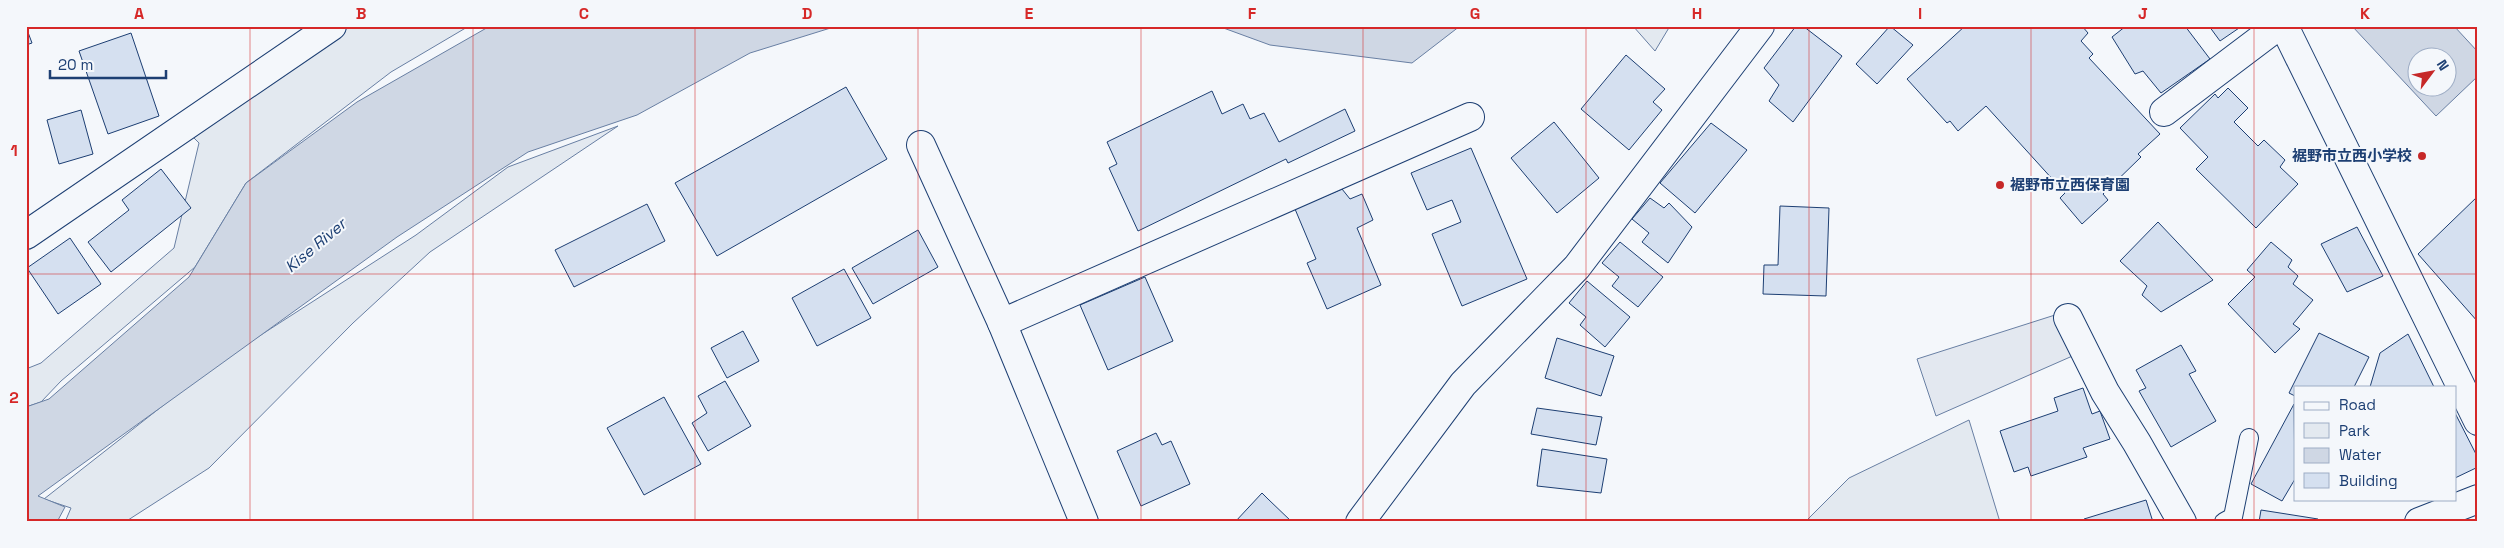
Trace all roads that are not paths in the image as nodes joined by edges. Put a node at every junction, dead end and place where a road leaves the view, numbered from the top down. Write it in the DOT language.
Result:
graph roads {
  1 [pos="332,26"];
  2 [pos="1760,26"];
  3 [pos="2278,26"];
  4 [pos="2284,26"];
  5 [pos="2164,112"];
  6 [pos="1470,117"];
  7 [pos="921,145"];
  8 [pos="26,235"];
  9 [pos="2068,318"];
  10 [pos="1002,323"];
  11 [pos="2478,421"];
  12 [pos="2249,438"];
  13 [pos="2478,499"];
  14 [pos="1084,522"];
  15 [pos="1360,522"];
  16 [pos="2182,522"];
  17 [pos="2224,522"];
  18 [pos="2419,522"];
  1 -- 8 [label="street"];
  2 -- 15 [label="street"];
  3 -- 5 [label="street"];
  4 -- 11 [label="street"];
  6 -- 10 [label="street"];
  7 -- 10 [label="street"];
  9 -- 16 [label="street"];
  10 -- 14 [label="street"];
  12 -- 17 [label="lane"];
  13 -- 18 [label="street"];
}
